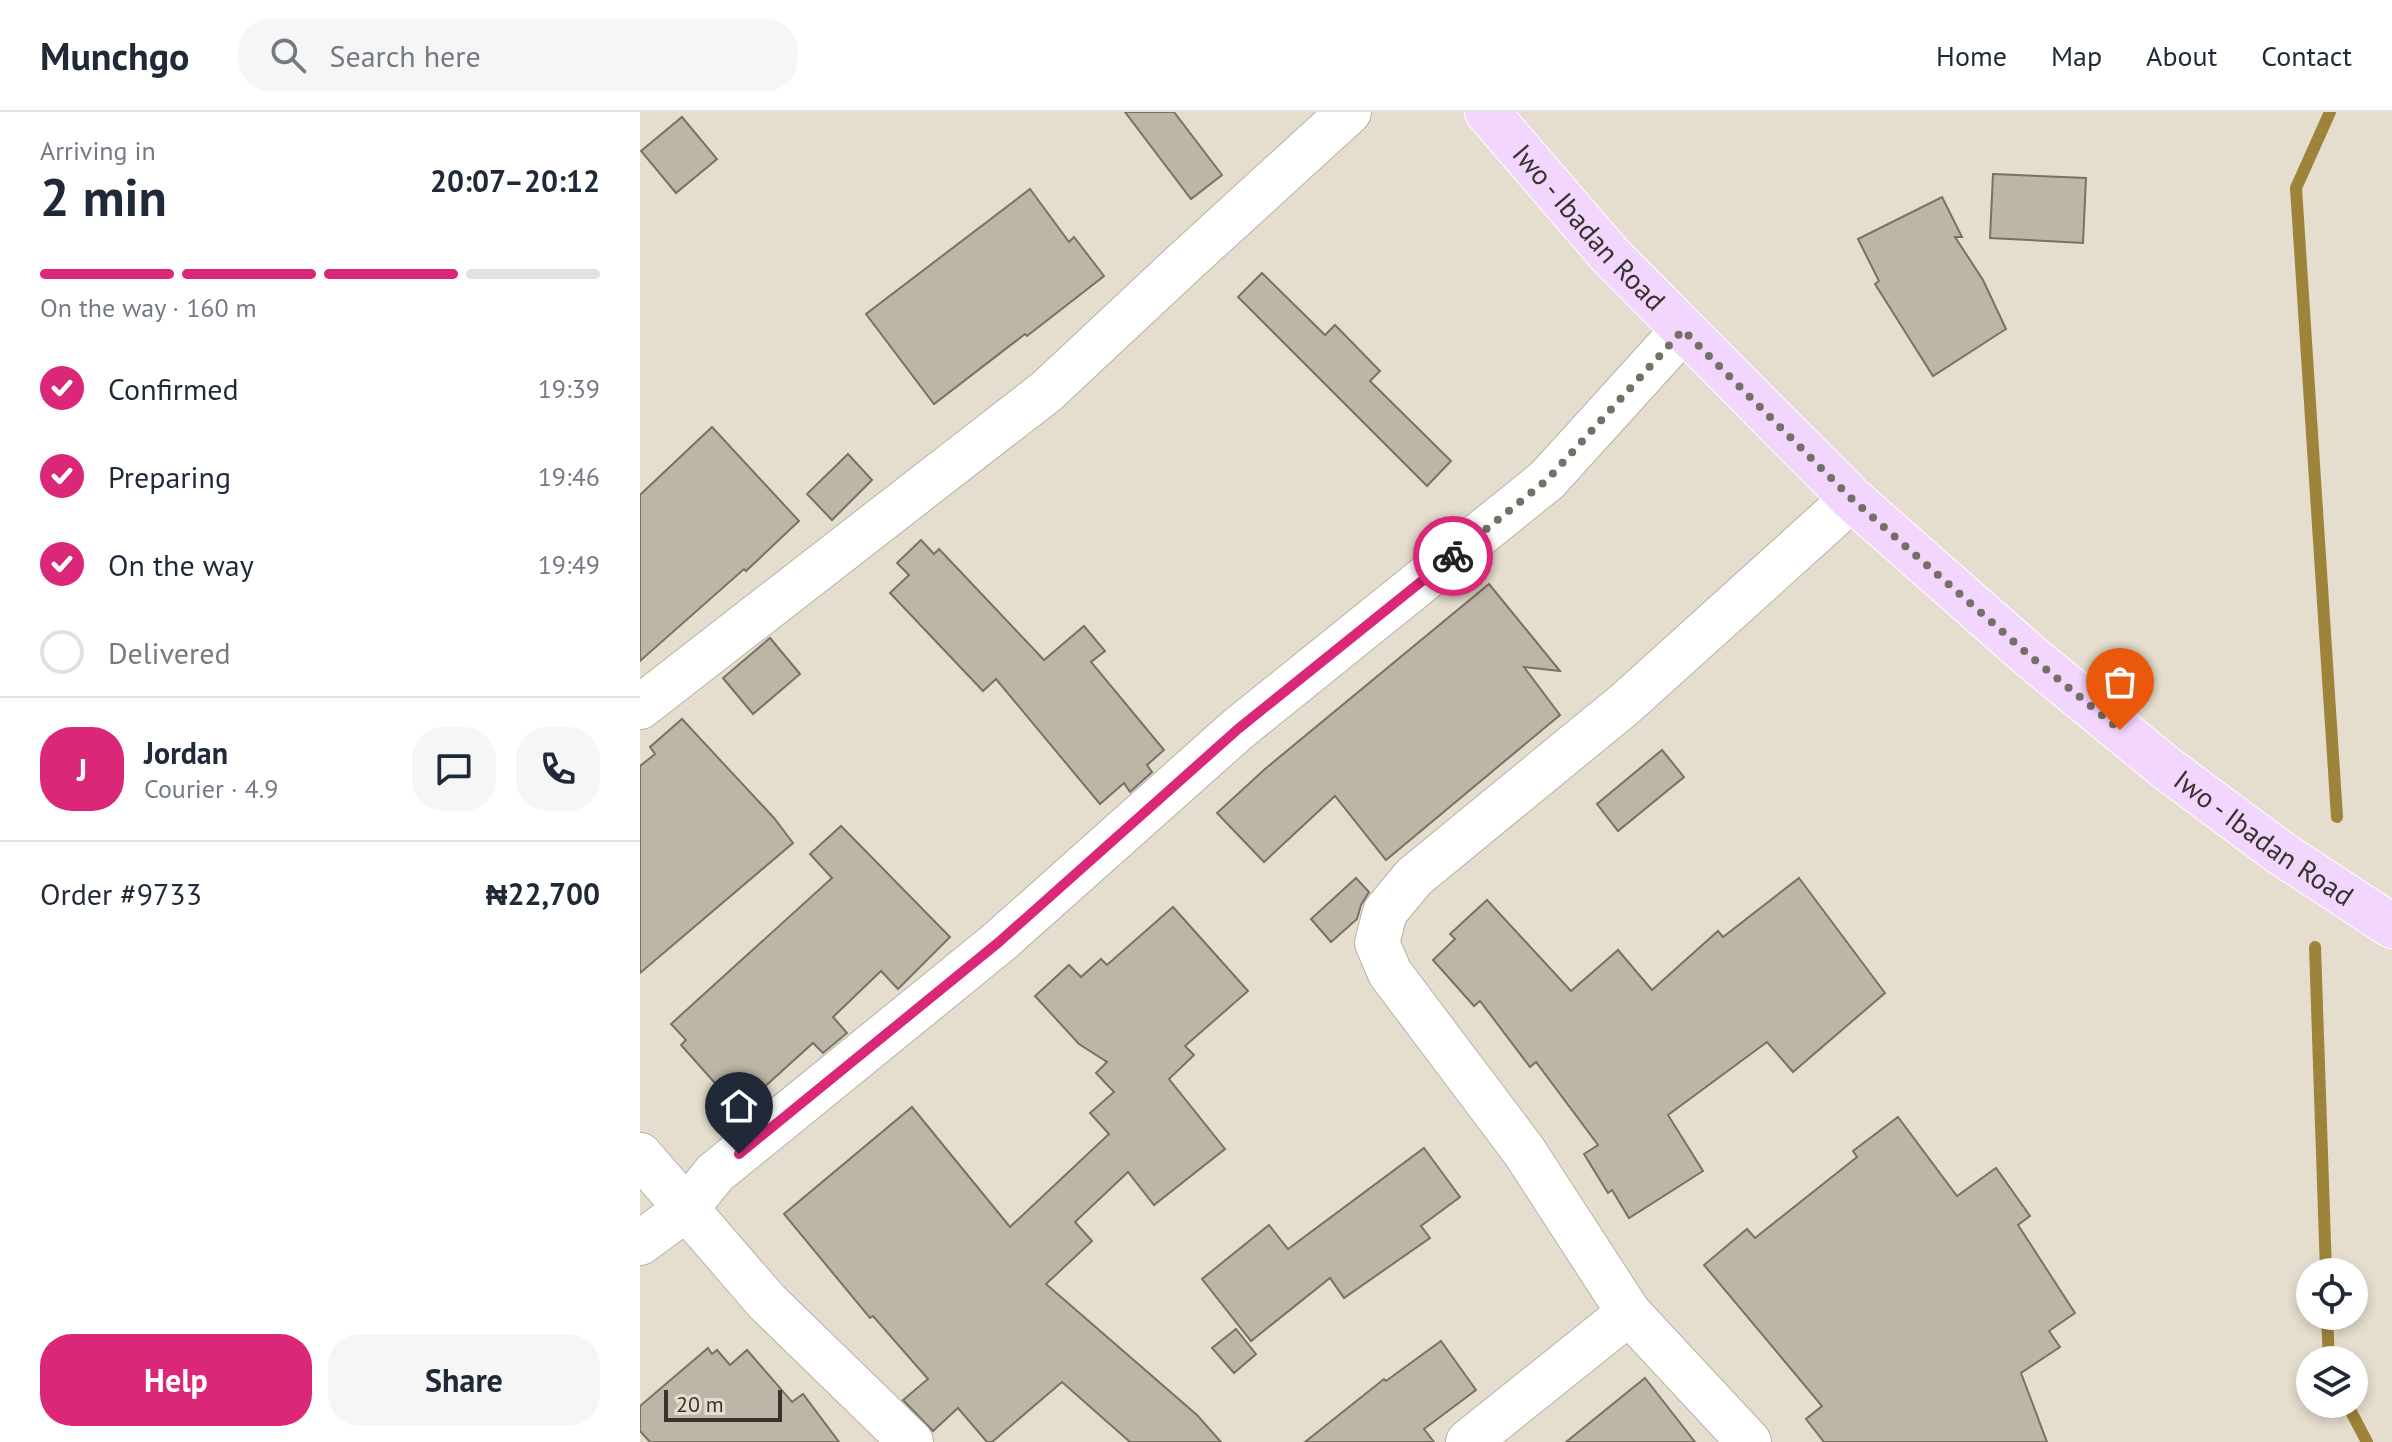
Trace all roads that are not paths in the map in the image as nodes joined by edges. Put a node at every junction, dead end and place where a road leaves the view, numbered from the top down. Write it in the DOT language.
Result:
graph roads {
  1 [pos="1349,112"];
  2 [pos="1487,112"];
  3 [pos="1683,330"];
  4 [pos="1852,499"];
  5 [pos="640,707"];
  6 [pos="2392,926"];
  7 [pos="640,1155"];
  8 [pos="686,1209"];
  9 [pos="640,1243"];
  10 [pos="1629,1313"];
  11 [pos="911,1442"];
  12 [pos="1468,1442"];
  13 [pos="1749,1442"];
  1 -- 5 [label="street"];
  2 -- 3 [label="main road, Iwo - Ibadan Road"];
  3 -- 4 [label="main road, Iwo - Ibadan Road"];
  3 -- 8 [label="street"];
  4 -- 6 [label="main road, Iwo - Ibadan Road"];
  4 -- 10 [label="street"];
  7 -- 8 [label="street"];
  8 -- 9 [label="street"];
  8 -- 11 [label="street"];
  10 -- 12 [label="street"];
  10 -- 13 [label="street"];
}
